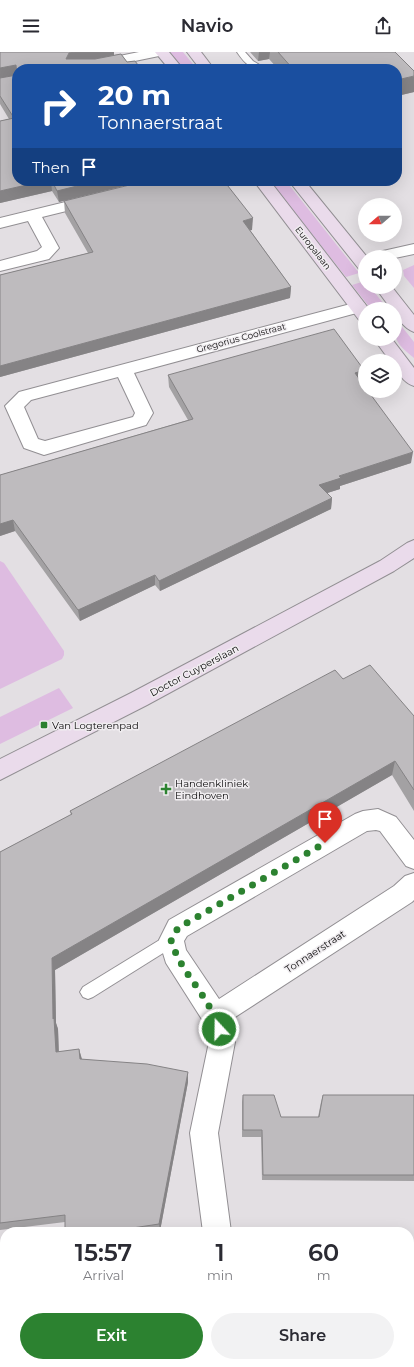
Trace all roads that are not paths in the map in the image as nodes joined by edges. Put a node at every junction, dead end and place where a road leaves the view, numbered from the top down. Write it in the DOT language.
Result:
graph roads {
  1 [pos="159,52"];
  2 [pos="162,52"];
  3 [pos="194,52"];
  4 [pos="241,52"];
  5 [pos="100,64"];
  6 [pos="172,64"];
  7 [pos="203,64"];
  8 [pos="252,64"];
  9 [pos="266,186"];
  10 [pos="301,186"];
  11 [pos="107,197"];
  12 [pos="33,215"];
  13 [pos="0,223"];
  14 [pos="414,249"];
  15 [pos="402,252"];
  16 [pos="358,255"];
  17 [pos="0,266"];
  18 [pos="388,294"];
  19 [pos="358,306"];
  20 [pos="358,312"];
  21 [pos="414,326"];
  22 [pos="388,346"];
  23 [pos="123,369"];
  24 [pos="414,380"];
  25 [pos="414,548"];
  26 [pos="414,561"];
  27 [pos="387,566"];
  28 [pos="0,770"];
  29 [pos="414,858"];
  30 [pos="414,884"];
  31 [pos="171,940"];
  32 [pos="88,992"];
  33 [pos="215,1016"];
  34 [pos="216,1227"];
  1 -- 5 [label="street"];
  2 -- 6 [label="main road"];
  3 -- 7 [label="main road"];
  4 -- 8 [label="lane"];
  9 -- 19 [label="main road, Europalaan"];
  10 -- 16 [label="main road"];
  11 -- 12 [label="street"];
  12 -- 13 [label="street"];
  12 -- 17 [label="street"];
  14 -- 15 [label="street"];
  18 -- 21 [label="main road"];
  20 -- 23 [label="street, Gregorius Coolstraat"];
  22 -- 24 [label="main road"];
  23 -- 23 [label="street, Gregorius Coolstraat"];
  25 -- 27 [label="main road, Doctor Cuyperslaan"];
  26 -- 27 [label="main road, Doctor Cuyperslaan"];
  27 -- 28 [label="main road, Doctor Cuyperslaan"];
  29 -- 31 [label="street"];
  30 -- 33 [label="street, Tonnaerstraat"];
  31 -- 32 [label="lane"];
  31 -- 33 [label="street"];
  33 -- 34 [label="street"];
}
